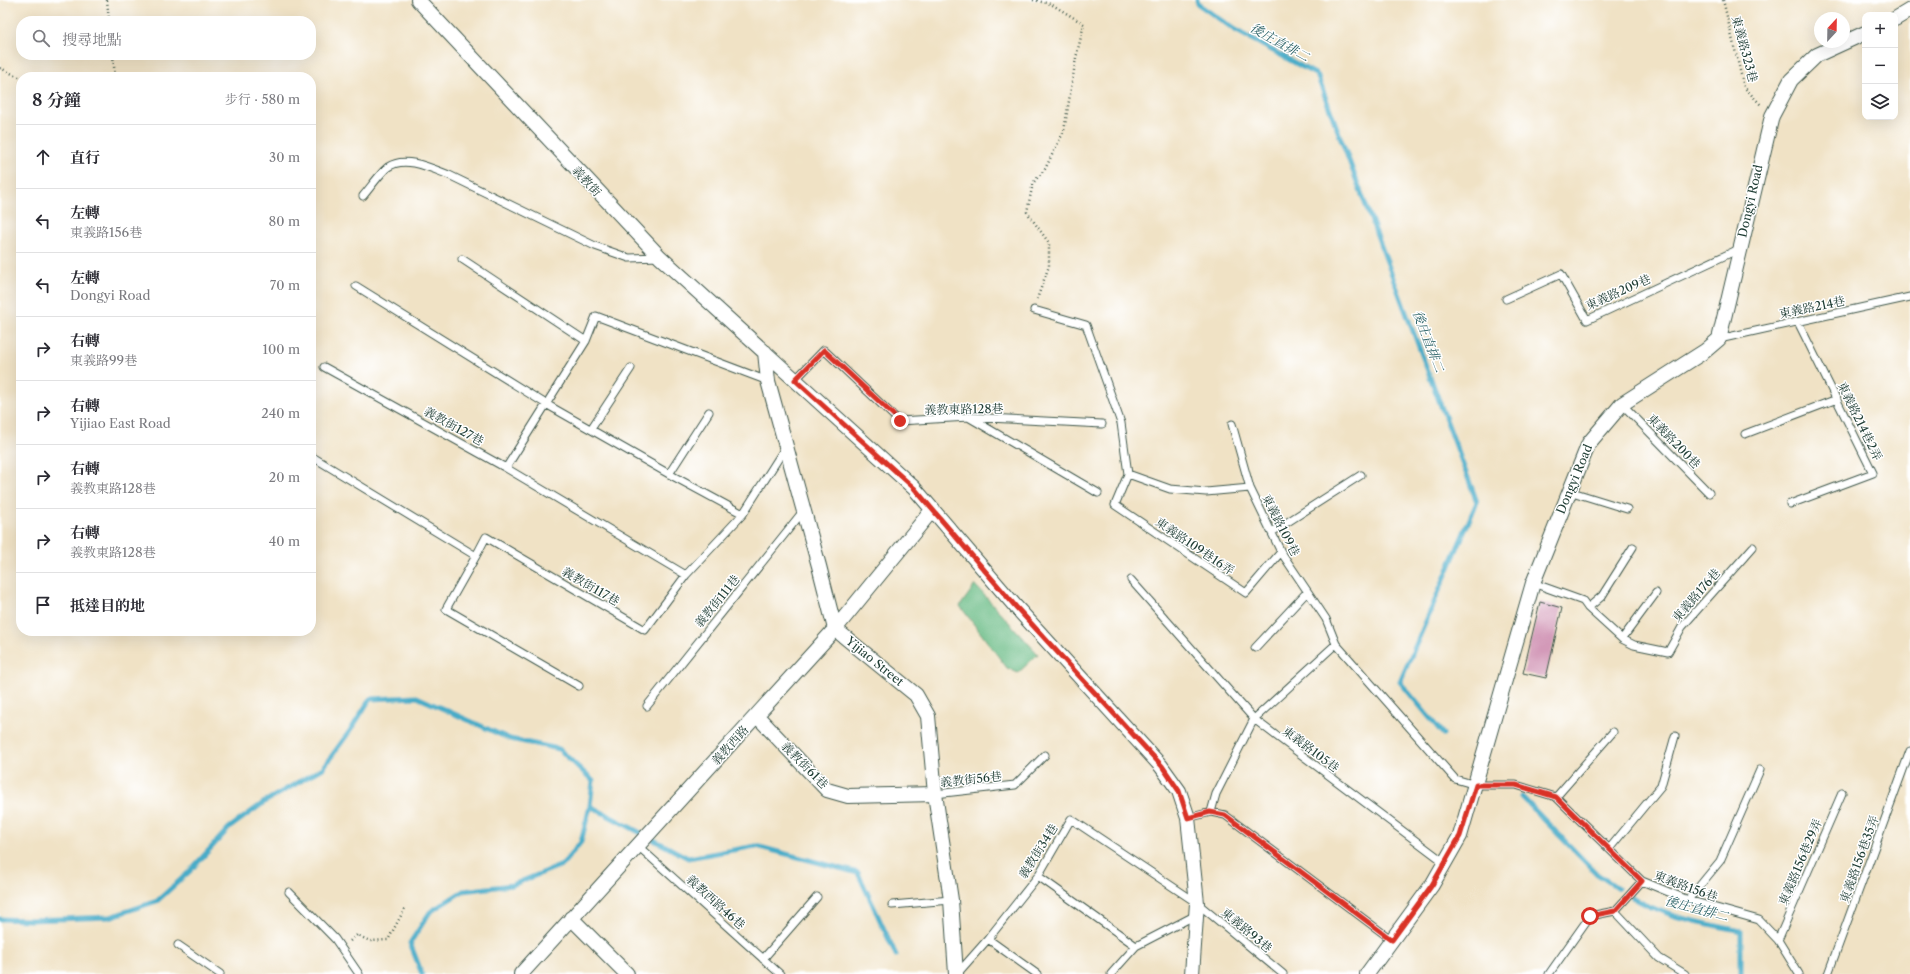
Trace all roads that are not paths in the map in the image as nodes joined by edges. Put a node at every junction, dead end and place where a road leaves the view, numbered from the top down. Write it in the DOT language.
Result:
graph roads {
  1 [pos="418,0"];
  2 [pos="1910,10"];
  3 [pos="1898,17"];
  4 [pos="1862,34"];
  5 [pos="363,196"];
  6 [pos="1739,249"];
  7 [pos="660,257"];
  8 [pos="462,259"];
  9 [pos="356,286"];
  10 [pos="1910,297"];
  11 [pos="1506,299"];
  12 [pos="1034,310"];
  13 [pos="1798,322"];
  14 [pos="1719,339"];
  15 [pos="586,341"];
  16 [pos="765,352"];
  17 [pos="324,367"];
  18 [pos="632,368"];
  19 [pos="795,380"];
  20 [pos="768,381"];
  21 [pos="1837,399"];
  22 [pos="546,404"];
  23 [pos="1622,404"];
  24 [pos="709,412"];
  25 [pos="968,417"];
  26 [pos="1102,424"];
  27 [pos="1232,424"];
  28 [pos="591,428"];
  29 [pos="1745,434"];
  30 [pos="786,448"];
  31 [pos="316,459"];
  32 [pos="506,468"];
  33 [pos="669,474"];
  34 [pos="1128,474"];
  35 [pos="1361,475"];
  36 [pos="1250,488"];
  37 [pos="1569,491"];
  38 [pos="1098,492"];
  39 [pos="1709,493"];
  40 [pos="1790,504"];
  41 [pos="933,509"];
  42 [pos="1627,509"];
  43 [pos="804,510"];
  44 [pos="744,514"];
  45 [pos="1272,532"];
  46 [pos="1633,547"];
  47 [pos="1753,547"];
  48 [pos="1281,552"];
  49 [pos="476,556"];
  50 [pos="686,576"];
  51 [pos="1131,580"];
  52 [pos="1533,583"];
  53 [pos="1307,592"];
  54 [pos="1656,593"];
  55 [pos="1588,608"];
  56 [pos="835,629"];
  57 [pos="1622,639"];
  58 [pos="1336,644"];
  59 [pos="1255,648"];
  60 [pos="579,686"];
  61 [pos="647,706"];
  62 [pos="757,716"];
  63 [pos="1254,720"];
  64 [pos="1613,732"];
  65 [pos="1675,736"];
  66 [pos="1910,751"];
  67 [pos="1045,755"];
  68 [pos="1760,770"];
  69 [pos="1476,785"];
  70 [pos="1842,793"];
  71 [pos="934,794"];
  72 [pos="1556,797"];
  73 [pos="1210,812"];
  74 [pos="1188,818"];
  75 [pos="638,846"];
  76 [pos="1609,849"];
  77 [pos="1444,862"];
  78 [pos="1038,876"];
  79 [pos="1642,881"];
  80 [pos="289,892"];
  81 [pos="817,897"];
  82 [pos="951,900"];
  83 [pos="1688,900"];
  84 [pos="892,905"];
  85 [pos="1197,909"];
  86 [pos="1615,911"];
  87 [pos="571,918"];
  88 [pos="988,939"];
  89 [pos="1392,940"];
  90 [pos="1778,940"];
  91 [pos="178,945"];
  92 [pos="1136,946"];
  93 [pos="763,959"];
  94 [pos="220,974"];
  95 [pos="359,974"];
  96 [pos="521,974"];
  97 [pos="627,974"];
  98 [pos="780,974"];
  99 [pos="956,974"];
  100 [pos="1037,974"];
  101 [pos="1111,974"];
  102 [pos="1192,974"];
  103 [pos="1282,974"];
  104 [pos="1367,974"];
  105 [pos="1549,974"];
  106 [pos="1685,974"];
  107 [pos="1798,974"];
  108 [pos="1828,974"];
  1 -- 7 [label="street, 義教街"];
  2 -- 3 [label="street"];
  4 -- 6 [label="street, Dongyi Road"];
  5 -- 7 [label="lane"];
  6 -- 11 [label="lane, 東義路209巷"];
  6 -- 14 [label="street, Dongyi Road"];
  7 -- 16 [label="street, 義教街"];
  8 -- 15 [label="lane"];
  9 -- 22 [label="lane"];
  10 -- 13 [label="lane, 東義路214巷"];
  12 -- 34 [label="lane"];
  13 -- 14 [label="lane, 東義路214巷"];
  13 -- 21 [label="lane, 東義路214巷2弄"];
  14 -- 23 [label="street, Dongyi Road"];
  15 -- 20 [label="lane"];
  15 -- 22 [label="lane"];
  16 -- 19 [label="street, 義教街"];
  16 -- 20 [label="street, Yijiao Street"];
  17 -- 32 [label="lane, 義教街127巷"];
  18 -- 28 [label="lane"];
  19 -- 25 [label="lane, 義教東路128巷"];
  19 -- 41 [label="street, 義教街"];
  20 -- 30 [label="street, Yijiao Street"];
  21 -- 29 [label="lane"];
  21 -- 40 [label="lane, 東義路214巷2弄"];
  22 -- 28 [label="lane"];
  22 -- 32 [label="lane"];
  23 -- 37 [label="street, Dongyi Road"];
  23 -- 39 [label="lane, 東義路200巷"];
  24 -- 33 [label="lane"];
  25 -- 26 [label="lane, 義教東路128巷"];
  25 -- 38 [label="lane"];
  27 -- 36 [label="lane"];
  28 -- 33 [label="lane"];
  30 -- 43 [label="street, Yijiao Street"];
  30 -- 44 [label="lane, 義教街117巷"];
  31 -- 49 [label="lane"];
  32 -- 50 [label="lane"];
  33 -- 44 [label="lane"];
  34 -- 36 [label="lane, 東義路109巷"];
  34 -- 48 [label="lane, 東義路109巷16弄"];
  35 -- 45 [label="lane"];
  36 -- 45 [label="lane, 東義路109巷"];
  37 -- 42 [label="lane"];
  37 -- 52 [label="street, Dongyi Road"];
  41 -- 56 [label="street, 義教西路"];
  41 -- 74 [label="street, 義教街"];
  43 -- 56 [label="street, Yijiao Street"];
  43 -- 61 [label="lane, 義教街111巷"];
  44 -- 50 [label="lane, 義教街117巷"];
  45 -- 48 [label="lane, 東義路109巷"];
  46 -- 55 [label="lane"];
  47 -- 57 [label="lane, 東義路176巷"];
  48 -- 53 [label="lane, 東義路109巷"];
  49 -- 50 [label="lane, 義教街117巷"];
  49 -- 60 [label="lane, 義教街117巷"];
  51 -- 63 [label="lane, 東義路105巷"];
  52 -- 55 [label="lane, 東義路176巷"];
  52 -- 69 [label="street, Dongyi Road"];
  53 -- 58 [label="lane, 東義路109巷"];
  53 -- 59 [label="lane"];
  54 -- 57 [label="lane"];
  55 -- 57 [label="lane, 東義路176巷"];
  56 -- 62 [label="street, 義教西路"];
  56 -- 71 [label="street, Yijiao Street"];
  58 -- 63 [label="lane"];
  58 -- 69 [label="lane, 東義路109巷"];
  62 -- 71 [label="street, 義教街61巷"];
  62 -- 75 [label="street, 義教西路"];
  63 -- 73 [label="lane"];
  63 -- 77 [label="lane, 東義路105巷"];
  64 -- 72 [label="lane"];
  65 -- 76 [label="lane"];
  66 -- 108 [label="lane, 東義路156巷35弄"];
  67 -- 71 [label="lane, 義教街56巷"];
  68 -- 83 [label="lane"];
  69 -- 72 [label="lane, 東義路156巷"];
  69 -- 77 [label="street, Dongyi Road"];
  70 -- 90 [label="lane, 東義路156巷29弄"];
  71 -- 82 [label="street, Yijiao Street"];
  72 -- 76 [label="lane, 東義路156巷"];
  73 -- 74 [label="lane"];
  73 -- 89 [label="lane"];
  74 -- 85 [label="street, 義教街"];
  75 -- 87 [label="street, 義教西路"];
  75 -- 93 [label="lane, 義教西路46巷"];
  76 -- 79 [label="lane, 東義路156巷"];
  77 -- 89 [label="street, Dongyi Road"];
  78 -- 85 [label="lane, 義教街34巷"];
  78 -- 88 [label="lane, 義教街34巷"];
  78 -- 92 [label="lane"];
  79 -- 83 [label="lane, 東義路156巷"];
  79 -- 86 [label="lane"];
  80 -- 95 [label="lane"];
  81 -- 93 [label="lane"];
  82 -- 84 [label="lane"];
  82 -- 99 [label="street, Yijiao Street"];
  83 -- 90 [label="lane, 東義路156巷"];
  85 -- 92 [label="lane"];
  85 -- 102 [label="street, 義教街"];
  85 -- 103 [label="lane, 東義路93巷"];
  86 -- 105 [label="lane"];
  86 -- 106 [label="lane"];
  87 -- 96 [label="street, 義教西路"];
  87 -- 97 [label="street"];
  88 -- 99 [label="lane, 義教街34巷"];
  88 -- 100 [label="lane"];
  89 -- 104 [label="street, Dongyi Road"];
  90 -- 107 [label="lane, 東義路156巷"];
  91 -- 94 [label="lane"];
  92 -- 101 [label="lane"];
  93 -- 98 [label="lane, 義教西路46巷"];
}
